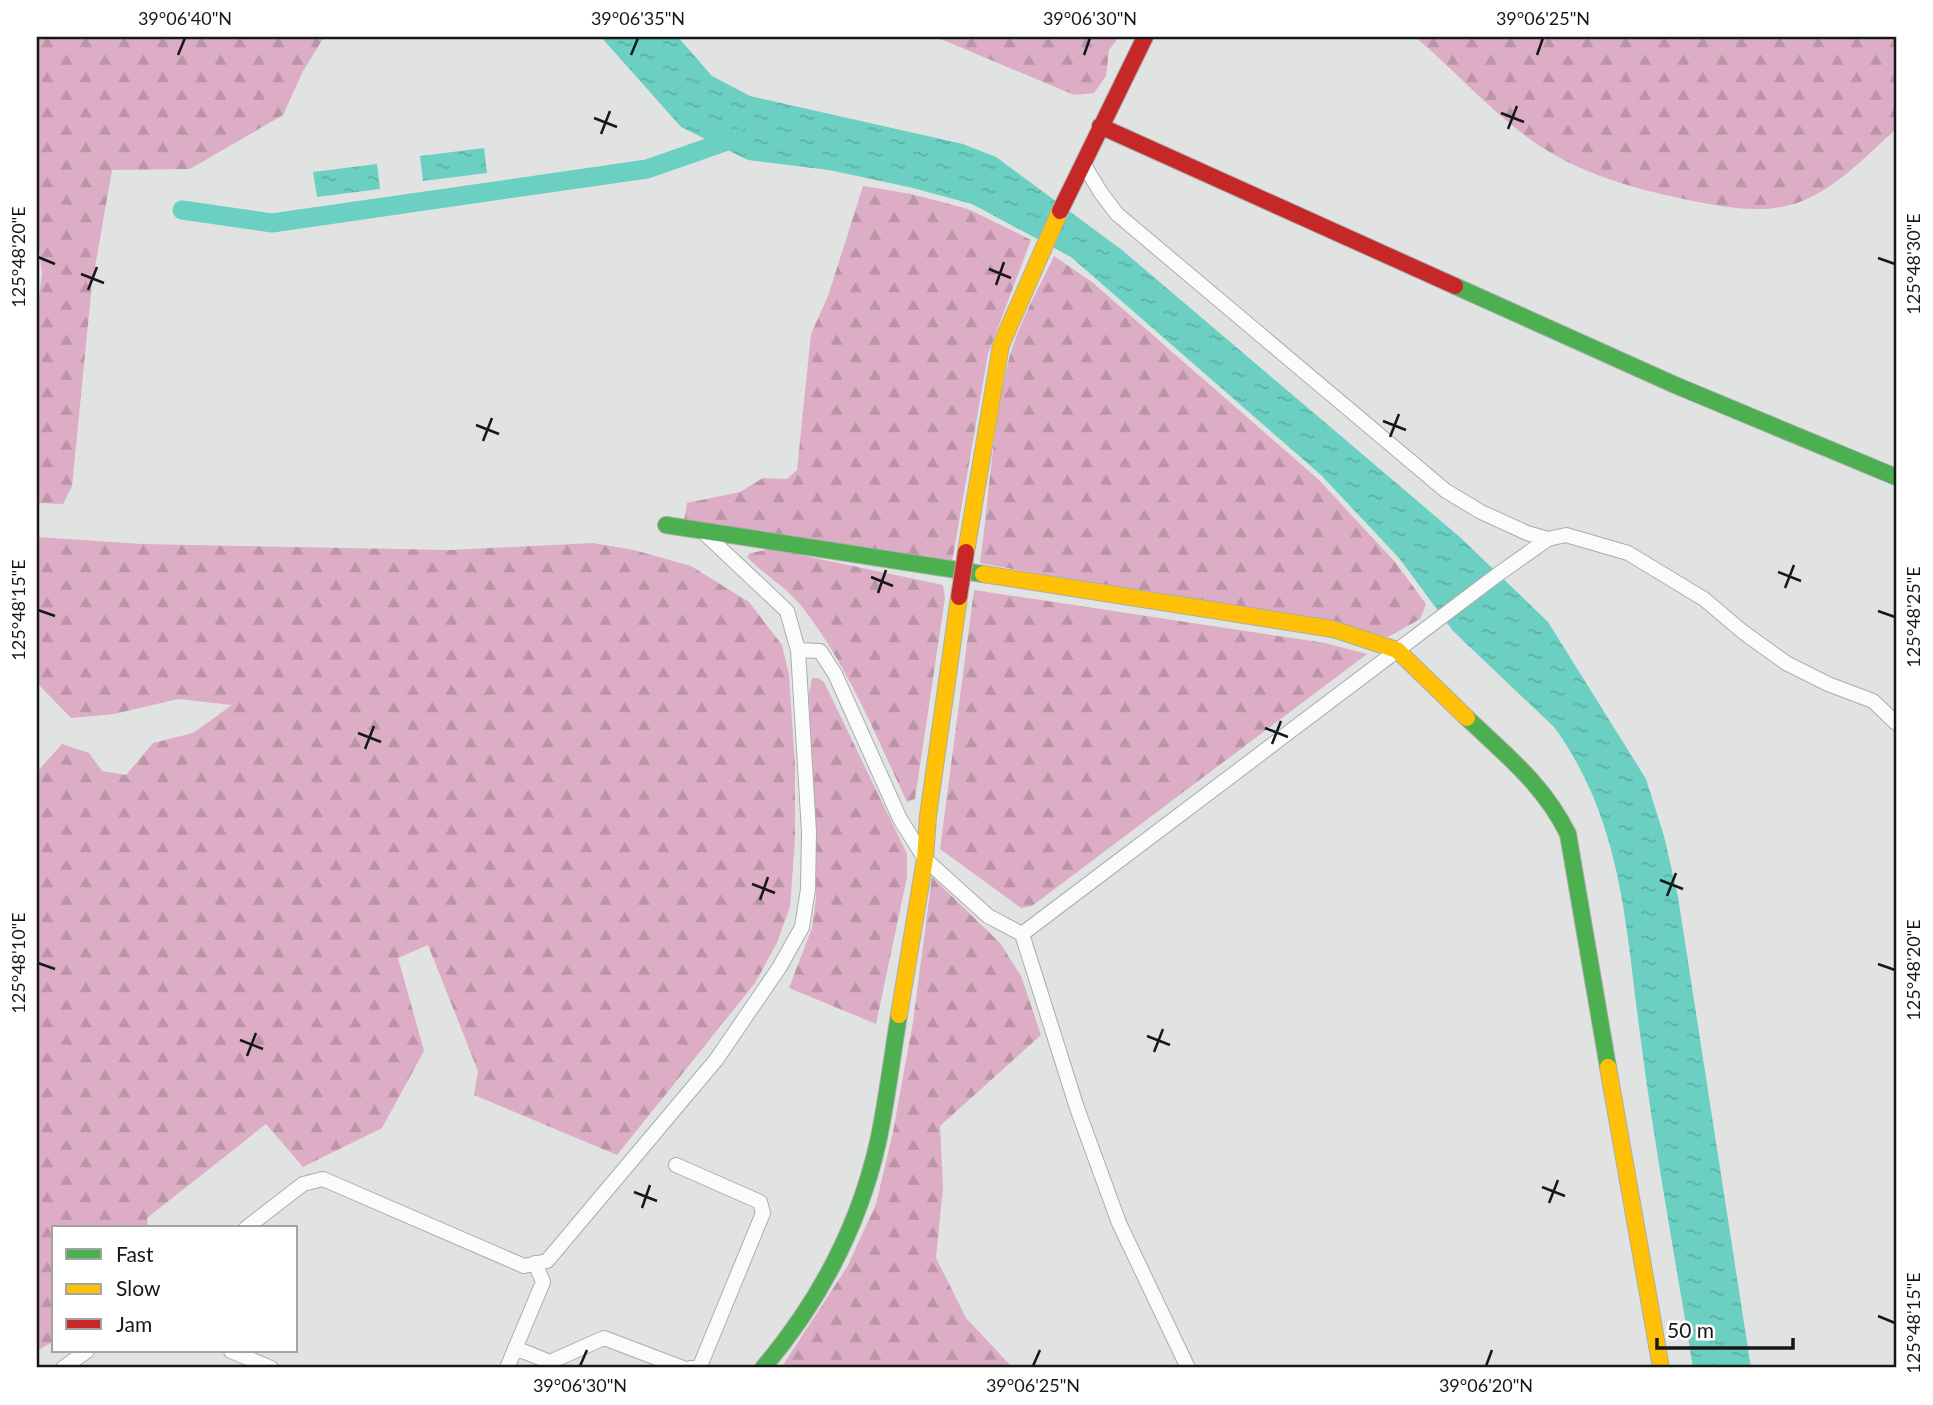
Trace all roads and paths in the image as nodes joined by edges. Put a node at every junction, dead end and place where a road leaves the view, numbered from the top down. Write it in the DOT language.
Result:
graph roads {
  1 [pos="1145,37"];
  2 [pos="1100,126"];
  3 [pos="1083,163"];
  4 [pos="1896,477"];
  5 [pos="666,526"];
  6 [pos="702,531"];
  7 [pos="1548,539"];
  8 [pos="798,650"];
  9 [pos="1397,650"];
  10 [pos="1896,723"];
  11 [pos="925,859"];
  12 [pos="1022,934"];
  13 [pos="676,1165"];
  14 [pos="249,1226"];
  15 [pos="535,1263"];
  16 [pos="516,1348"];
  17 [pos="86,1352"];
  18 [pos="233,1352"];
  19 [pos="63,1368"];
  20 [pos="271,1368"];
  21 [pos="507,1368"];
  22 [pos="683,1368"];
  23 [pos="691,1368"];
  24 [pos="763,1368"];
  25 [pos="1188,1368"];
  26 [pos="1661,1368"];
  1 -- 2 [label="street"];
  2 -- 3 [label="street"];
  2 -- 4 [label="street"];
  3 -- 7 [label="street"];
  3 -- 11 [label="street, bridge"];
  5 -- 6 [label="street"];
  6 -- 8 [label="street"];
  6 -- 9 [label="street"];
  7 -- 9 [label="street"];
  7 -- 10 [label="street"];
  8 -- 11 [label="street"];
  8 -- 15 [label="street"];
  9 -- 12 [label="street"];
  9 -- 26 [label="street"];
  11 -- 12 [label="street"];
  11 -- 24 [label="street"];
  12 -- 25 [label="street"];
  13 -- 23 [label="street"];
  14 -- 15 [label="street"];
  15 -- 16 [label="street"];
  16 -- 21 [label="street"];
  16 -- 22 [label="street"];
  17 -- 19 [label="street"];
  18 -- 20 [label="street"];
}
